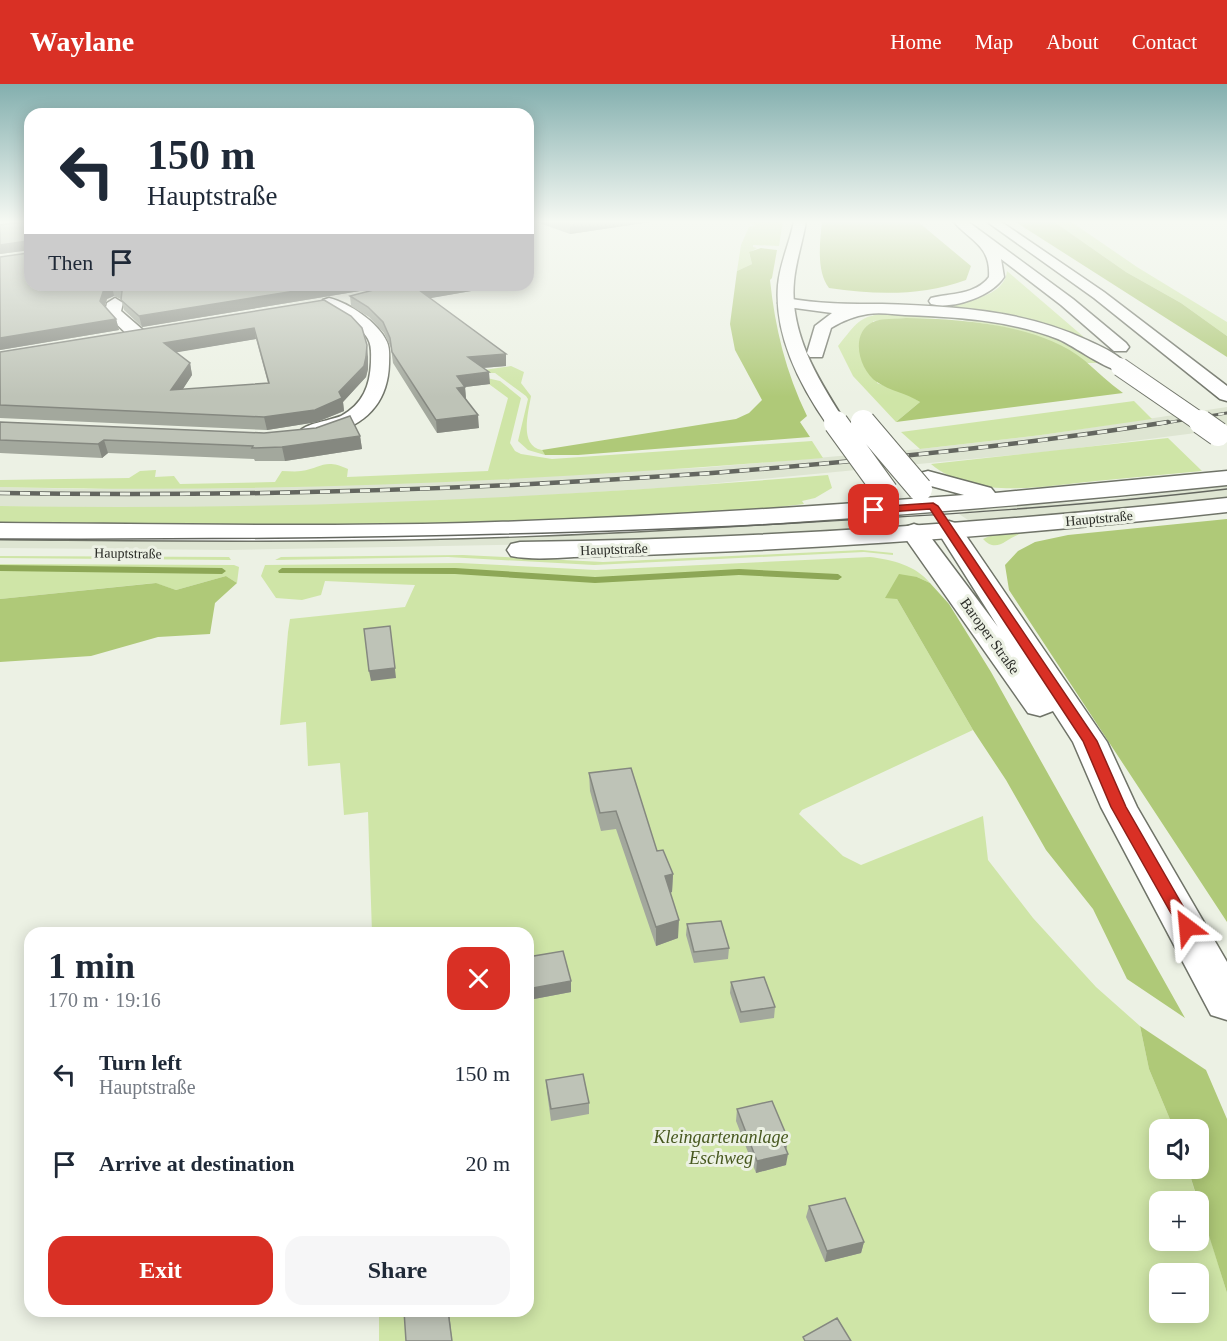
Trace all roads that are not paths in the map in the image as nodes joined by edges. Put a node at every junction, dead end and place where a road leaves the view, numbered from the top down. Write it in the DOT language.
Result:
graph roads {
  1 [pos="786,280"];
  2 [pos="798,280"];
  3 [pos="996,280"];
  4 [pos="1038,280"];
  5 [pos="1078,280"];
  6 [pos="798,297"];
  7 [pos="349,299"];
  8 [pos="115,303"];
  9 [pos="888,310"];
  10 [pos="114,338"];
  11 [pos="816,353"];
  12 [pos="833,382"];
  13 [pos="1227,395"];
  14 [pos="856,414"];
  15 [pos="285,436"];
  16 [pos="1222,439"];
  17 [pos="896,460"];
  18 [pos="864,462"];
  19 [pos="1227,478"];
  20 [pos="927,497"];
  21 [pos="1035,498"];
  22 [pos="892,500"];
  23 [pos="1227,505"];
  24 [pos="803,515"];
  25 [pos="950,529"];
  26 [pos="0,531"];
  27 [pos="914,532"];
  28 [pos="0,552"];
  29 [pos="1119,807"];
  30 [pos="1227,1002"];
  1 -- 6 [label="main road, Baroper Straße"];
  2 -- 6 [label="main road, Baroper Straße"];
  3 -- 6 [label="main road"];
  4 -- 16 [label="main road, bridge"];
  5 -- 13 [label="main road"];
  6 -- 9 [label="main road"];
  6 -- 11 [label="main road, Baroper Straße"];
  6 -- 18 [label="main road, Baroper Straße, bridge"];
  7 -- 15 [label="main road"];
  8 -- 10 [label="main road"];
  9 -- 11 [label="main road"];
  9 -- 16 [label="main road, bridge"];
  11 -- 12 [label="main road, Baroper Straße"];
  14 -- 17 [label="main road, Baroper Straße, bridge"];
  17 -- 20 [label="main road, Baroper Straße, bridge"];
  17 -- 21 [label="main road, Baroper Straße"];
  18 -- 22 [label="main road, Baroper Straße, bridge"];
  18 -- 24 [label="main road, Hauptstraße"];
  19 -- 21 [label="main road, Hauptstraße"];
  20 -- 21 [label="main road, Hauptstraße"];
  20 -- 22 [label="main road, Hauptstraße"];
  20 -- 25 [label="main road, Baroper Straße"];
  22 -- 24 [label="main road, Hauptstraße"];
  22 -- 27 [label="main road, Baroper Straße"];
  23 -- 25 [label="main road, Hauptstraße"];
  24 -- 26 [label="main road, Hauptstraße"];
  25 -- 27 [label="main road, Hauptstraße"];
  25 -- 29 [label="main road, Baroper Straße"];
  27 -- 28 [label="main road, Hauptstraße"];
  27 -- 29 [label="main road, Baroper Straße"];
  29 -- 30 [label="main road, Baroper Straße"];
}
